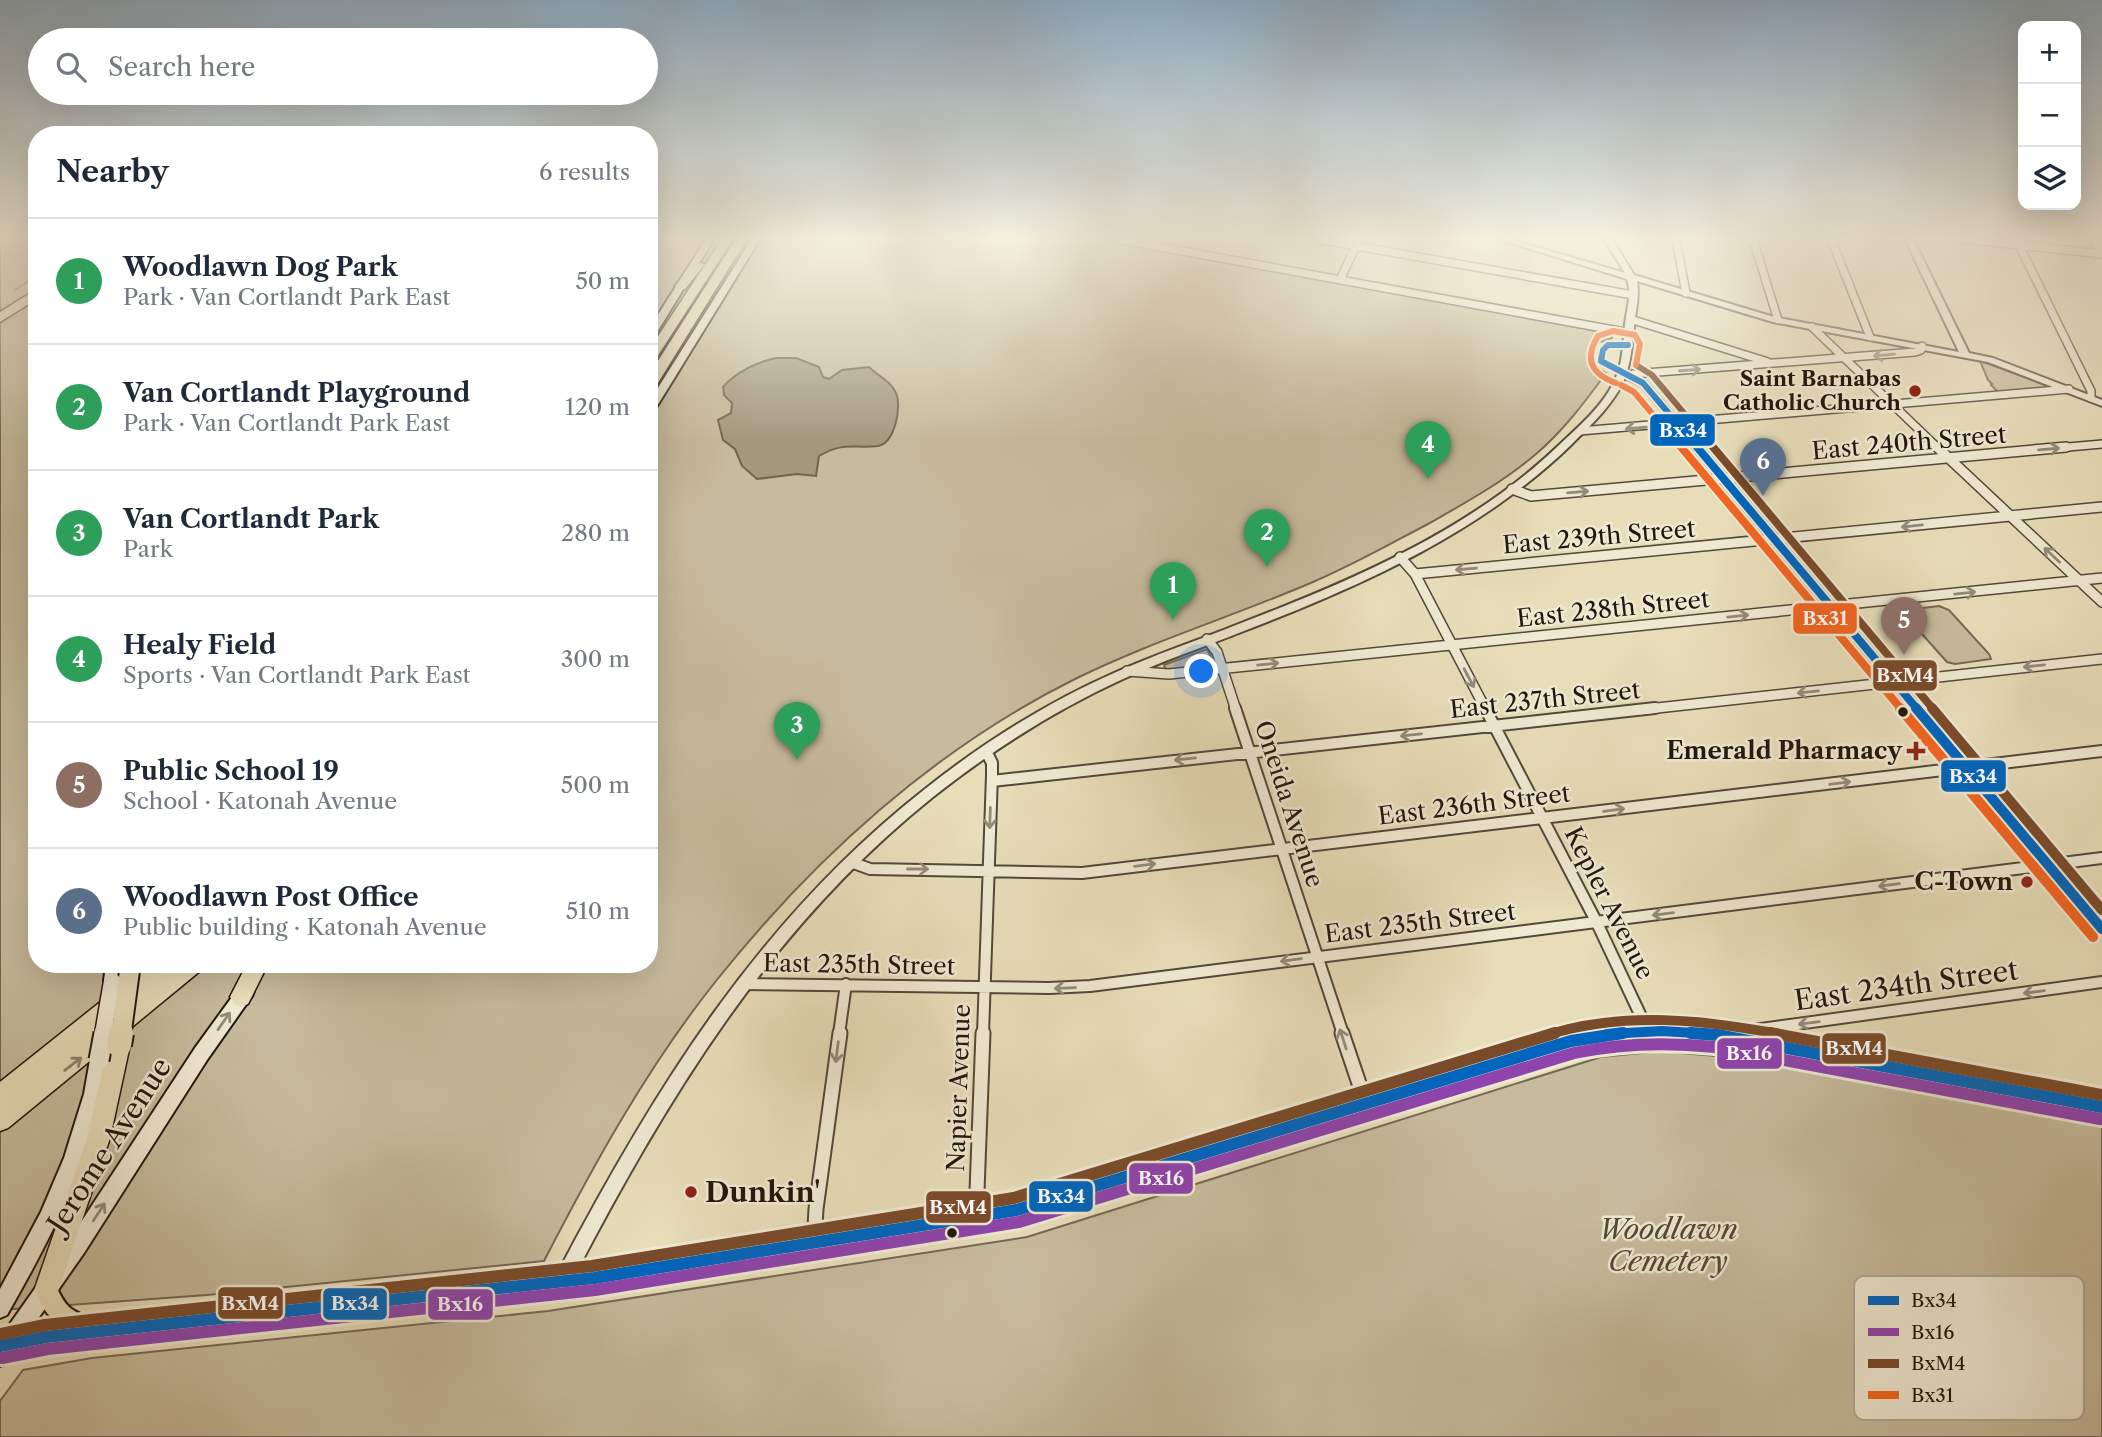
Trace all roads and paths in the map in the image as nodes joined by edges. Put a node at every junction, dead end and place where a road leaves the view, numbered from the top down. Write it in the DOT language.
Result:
graph roads {
  1 [pos="18,306"];
  2 [pos="668,306"];
  3 [pos="684,306"];
  4 [pos="698,306"];
  5 [pos="714,306"];
  6 [pos="1480,306"];
  7 [pos="1632,306"];
  8 [pos="1731,306"];
  9 [pos="1774,306"];
  10 [pos="1858,306"];
  11 [pos="1942,306"];
  12 [pos="2049,306"];
  13 [pos="0,318"];
  14 [pos="1630,319"];
  15 [pos="1778,320"];
  16 [pos="658,323"];
  17 [pos="1812,327"];
  18 [pos="1630,334"];
  19 [pos="1870,337"];
  20 [pos="1922,345"];
  21 [pos="658,346"];
  22 [pos="1965,354"];
  23 [pos="1843,359"];
  24 [pos="1775,364"];
  25 [pos="658,371"];
  26 [pos="1622,373"];
  27 [pos="2069,389"];
  28 [pos="658,397"];
  29 [pos="2091,398"];
  30 [pos="2102,402"];
  31 [pos="1894,406"];
  32 [pos="1677,424"];
  33 [pos="1580,431"];
  34 [pos="2102,444"];
  35 [pos="1950,458"];
  36 [pos="1724,479"];
  37 [pos="1512,489"];
  38 [pos="2102,508"];
  39 [pos="2011,516"];
  40 [pos="1775,539"];
  41 [pos="1400,556"];
  42 [pos="1415,574"];
  43 [pos="2102,578"];
  44 [pos="2080,581"];
  45 [pos="2102,602"];
  46 [pos="1832,607"];
  47 [pos="1208,639"];
  48 [pos="1452,645"];
  49 [pos="2102,659"];
  50 [pos="1222,668"];
  51 [pos="1127,671"];
  52 [pos="1895,682"];
  53 [pos="1495,727"];
  54 [pos="986,751"];
  55 [pos="2102,751"];
  56 [pos="1250,752"];
  57 [pos="1967,768"];
  58 [pos="992,781"];
  59 [pos="1543,818"];
  60 [pos="1282,849"];
  61 [pos="2102,858"];
  62 [pos="851,862"];
  63 [pos="2048,865"];
  64 [pos="988,870"];
  65 [pos="1597,923"];
  66 [pos="2102,929"];
  67 [pos="1316,957"];
  68 [pos="121,973"];
  69 [pos="122,973"];
  70 [pos="153,973"];
  71 [pos="182,973"];
  72 [pos="253,973"];
  73 [pos="258,973"];
  74 [pos="2102,982"];
  75 [pos="741,984"];
  76 [pos="846,984"];
  77 [pos="984,987"];
  78 [pos="241,997"];
  79 [pos="1647,1029"];
  80 [pos="1717,1035"];
  81 [pos="38,1092"];
  82 [pos="0,1096"];
  83 [pos="1366,1104"];
  84 [pos="2102,1107"];
  85 [pos="0,1121"];
  86 [pos="0,1128"];
  87 [pos="976,1217"];
  88 [pos="814,1244"];
  89 [pos="562,1282"];
  90 [pos="47,1288"];
  91 [pos="0,1308"];
  92 [pos="98,1332"];
  93 [pos="3,1349"];
  1 -- 13 [label="highway"];
  2 -- 16 [label="main road"];
  3 -- 21 [label="highway"];
  4 -- 25 [label="highway"];
  5 -- 28 [label="main road"];
  6 -- 18 [label="street"];
  7 -- 14 [label="street"];
  8 -- 15 [label="street"];
  9 -- 15 [label="street"];
  10 -- 19 [label="street"];
  11 -- 22 [label="street"];
  12 -- 29 [label="street"];
  14 -- 18 [label="street"];
  14 -- 24 [label="street"];
  15 -- 17 [label="street"];
  17 -- 19 [label="street"];
  17 -- 23 [label="street"];
  18 -- 26 [label="street"];
  19 -- 20 [label="street"];
  20 -- 22 [label="street"];
  20 -- 23 [label="street, one-way"];
  22 -- 27 [label="street"];
  23 -- 24 [label="street"];
  23 -- 31 [label="street"];
  26 -- 24 [label="street, one-way"];
  26 -- 32 [label="street"];
  26 -- 33 [label="street"];
  27 -- 29 [label="street"];
  27 -- 31 [label="street"];
  29 -- 30 [label="street"];
  31 -- 32 [label="street"];
  31 -- 35 [label="street"];
  32 -- 33 [label="street, one-way"];
  32 -- 36 [label="street"];
  33 -- 37 [label="street"];
  35 -- 34 [label="street, East 240th Street, one-way"];
  35 -- 36 [label="street, East 240th Street"];
  35 -- 39 [label="street"];
  37 -- 36 [label="street, East 240th Street, one-way"];
  36 -- 40 [label="street"];
  37 -- 41 [label="street"];
  38 -- 39 [label="street, East 239th Street"];
  39 -- 40 [label="street, East 239th Street, one-way"];
  44 -- 39 [label="street, one-way"];
  40 -- 42 [label="street, East 239th Street, one-way"];
  40 -- 46 [label="street"];
  41 -- 42 [label="street"];
  41 -- 47 [label="street"];
  42 -- 48 [label="street, Kepler Avenue"];
  43 -- 44 [label="street, East 238th Street"];
  44 -- 45 [label="street"];
  46 -- 44 [label="street, East 238th Street, one-way"];
  48 -- 46 [label="street, East 238th Street, one-way"];
  46 -- 52 [label="street"];
  47 -- 50 [label="street, Oneida Avenue"];
  47 -- 51 [label="street"];
  50 -- 48 [label="street, East 238th Street, one-way"];
  48 -- 53 [label="street, Kepler Avenue, one-way"];
  49 -- 52 [label="street, East 237th Street, one-way"];
  50 -- 51 [label="street, East 238th Street"];
  50 -- 56 [label="street, Oneida Avenue"];
  51 -- 54 [label="street"];
  52 -- 53 [label="street, East 237th Street, one-way"];
  52 -- 57 [label="street"];
  53 -- 56 [label="street, East 237th Street, one-way"];
  53 -- 59 [label="street, Kepler Avenue"];
  54 -- 58 [label="street, Napier Avenue"];
  54 -- 62 [label="street"];
  55 -- 57 [label="street, East 236th Street"];
  56 -- 58 [label="street, East 237th Street, one-way"];
  56 -- 60 [label="street, Oneida Avenue"];
  59 -- 57 [label="street, East 236th Street, one-way"];
  57 -- 63 [label="street"];
  58 -- 64 [label="street, Napier Avenue, one-way"];
  59 -- 60 [label="street, East 236th Street"];
  59 -- 65 [label="street, Kepler Avenue"];
  64 -- 60 [label="street, East 236th Street, one-way"];
  60 -- 67 [label="street, Oneida Avenue"];
  61 -- 63 [label="street, East 235th Street"];
  62 -- 64 [label="street, East 236th Street, one-way"];
  62 -- 75 [label="street"];
  63 -- 65 [label="street, East 235th Street, one-way"];
  63 -- 66 [label="street"];
  64 -- 77 [label="street, Napier Avenue"];
  65 -- 67 [label="street, East 235th Street"];
  65 -- 79 [label="street, Kepler Avenue"];
  67 -- 77 [label="street, East 235th Street, one-way"];
  83 -- 67 [label="street, Oneida Avenue, one-way"];
  68 -- 91 [label="main road, Jerome Avenue, bridge"];
  69 -- 90 [label="highway, bridge"];
  70 -- 82 [label="highway"];
  81 -- 71 [label="highway, one-way"];
  72 -- 78 [label="highway"];
  73 -- 78 [label="main road, Jerome Avenue"];
  74 -- 80 [label="street, East 234th Street, one-way"];
  75 -- 76 [label="street, East 235th Street"];
  75 -- 89 [label="street"];
  76 -- 77 [label="street, East 235th Street"];
  76 -- 88 [label="street, one-way"];
  77 -- 87 [label="street, Napier Avenue"];
  90 -- 78 [label="main road, Jerome Avenue, one-way"];
  79 -- 80 [label="main road"];
  79 -- 83 [label="main road"];
  80 -- 84 [label="main road"];
  81 -- 85 [label="highway"];
  81 -- 86 [label="highway"];
  83 -- 87 [label="main road"];
  87 -- 88 [label="main road"];
  88 -- 89 [label="main road"];
  89 -- 92 [label="main road"];
  90 -- 92 [label="main road"];
  90 -- 93 [label="main road, Jerome Avenue"];
  92 -- 93 [label="main road"];
}
